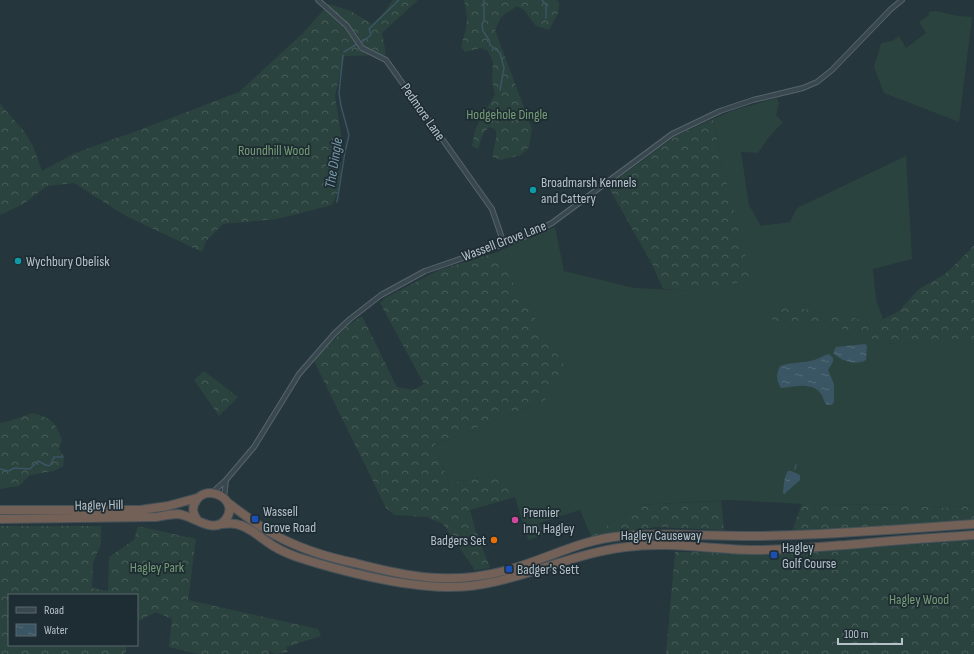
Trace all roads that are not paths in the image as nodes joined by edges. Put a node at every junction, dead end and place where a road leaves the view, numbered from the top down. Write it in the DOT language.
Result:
graph roads {
  1 [pos="318,0"];
  2 [pos="902,0"];
  3 [pos="504,244"];
  4 [pos="226,480"];
  5 [pos="212,493"];
  6 [pos="197,498"];
  7 [pos="226,500"];
  8 [pos="0,510"];
  9 [pos="0,519"];
  10 [pos="198,521"];
  11 [pos="221,524"];
  12 [pos="974,524"];
  13 [pos="974,535"];
  1 -- 3 [label="street, Pedmore Lane"];
  2 -- 3 [label="street, Wassell Grove Lane"];
  3 -- 4 [label="street, Wassell Grove Lane"];
  4 -- 5 [label="street, Wassell Grove Lane"];
  4 -- 7 [label="street"];
  5 -- 6 [label="highway"];
  5 -- 7 [label="highway"];
  6 -- 8 [label="highway, Hagley Hill"];
  6 -- 10 [label="highway"];
  7 -- 11 [label="highway"];
  7 -- 12 [label="highway, Hagley Causeway"];
  9 -- 10 [label="highway, Hagley Hill"];
  10 -- 11 [label="highway"];
  11 -- 13 [label="highway, Hagley Causeway"];
}
